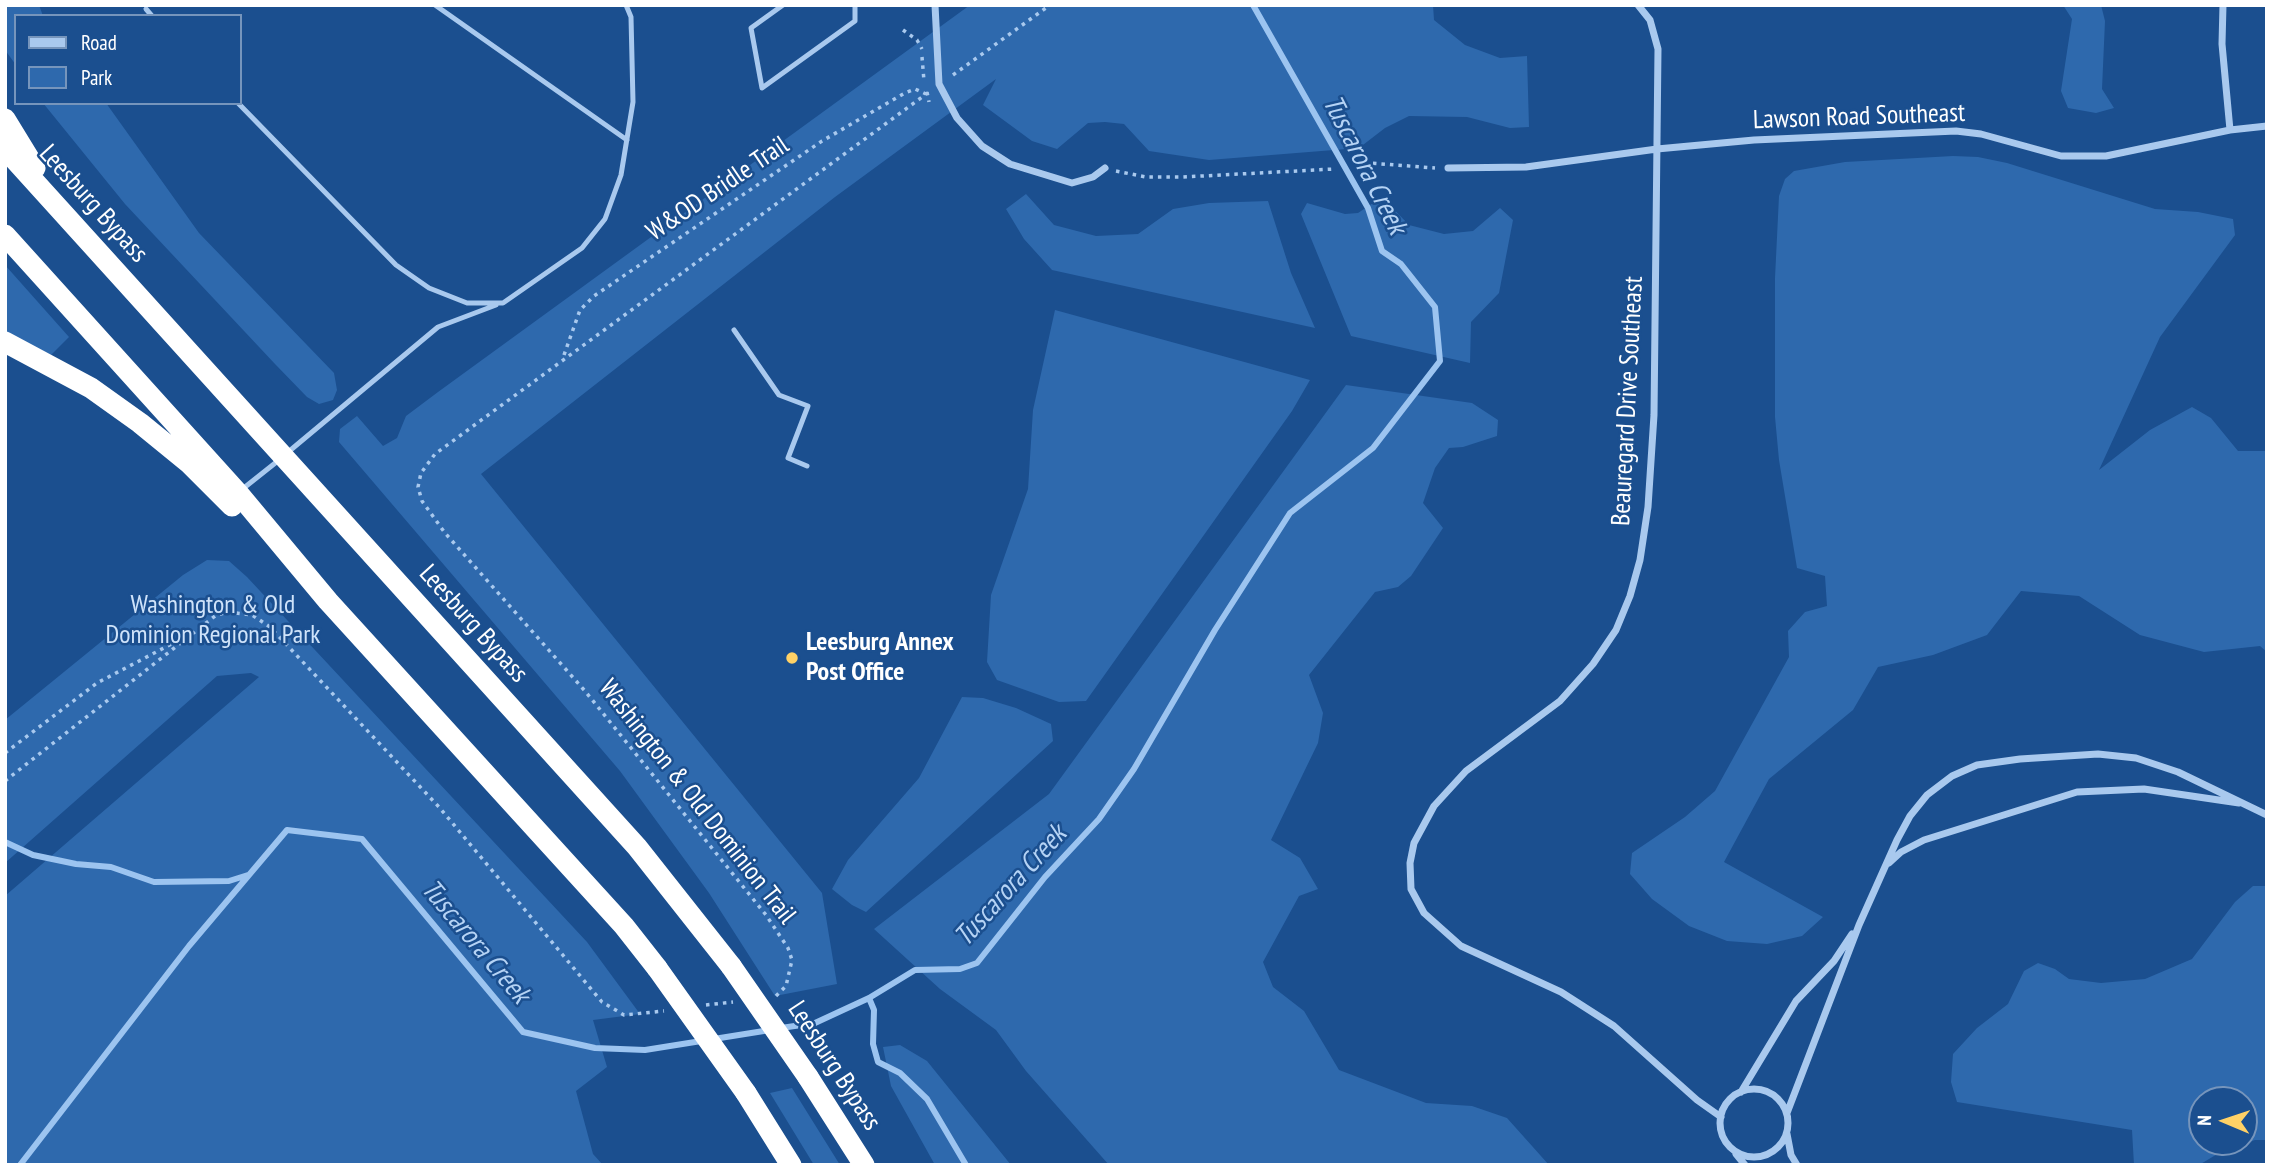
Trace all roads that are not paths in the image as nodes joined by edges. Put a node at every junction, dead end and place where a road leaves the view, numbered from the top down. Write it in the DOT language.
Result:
graph roads {
  1 [pos="435,5"];
  2 [pos="626,5"];
  3 [pos="783,5"];
  4 [pos="855,5"];
  5 [pos="935,5"];
  6 [pos="1637,5"];
  7 [pos="2223,5"];
  8 [pos="146,9"];
  9 [pos="150,14"];
  10 [pos="240,105"];
  11 [pos="5,119"];
  12 [pos="2267,126"];
  13 [pos="2230,130"];
  14 [pos="627,140"];
  15 [pos="5,149"];
  16 [pos="1657,149"];
  17 [pos="1105,168"];
  18 [pos="1448,168"];
  19 [pos="57,206"];
  20 [pos="5,236"];
  21 [pos="503,303"];
  22 [pos="734,330"];
  23 [pos="5,342"];
  24 [pos="283,457"];
  25 [pos="807,466"];
  26 [pos="238,493"];
  27 [pos="328,601"];
  28 [pos="2247,804"];
  29 [pos="2267,815"];
  30 [pos="1886,866"];
  31 [pos="1859,925"];
  32 [pos="1741,1091"];
  33 [pos="1787,1113"];
  34 [pos="1721,1117"];
  35 [pos="1787,1134"];
  36 [pos="1734,1151"];
  37 [pos="791,1165"];
  38 [pos="864,1165"];
  39 [pos="1745,1165"];
  40 [pos="1797,1165"];
  1 -- 14 [label="lane"];
  2 -- 14 [label="lane"];
  3 -- 4 [label="lane"];
  5 -- 17 [label="street"];
  6 -- 16 [label="street, Beauregard Drive Southeast"];
  7 -- 13 [label="street"];
  8 -- 9 [label="lane"];
  10 -- 21 [label="lane"];
  11 -- 19 [label="highway"];
  12 -- 13 [label="street, Lawson Road Southeast"];
  13 -- 16 [label="street, Lawson Road Southeast"];
  14 -- 21 [label="lane"];
  15 -- 19 [label="highway, Leesburg Bypass"];
  16 -- 18 [label="street, Lawson Road Southeast"];
  16 -- 34 [label="street, Beauregard Drive Southeast"];
  19 -- 24 [label="highway, Leesburg Bypass"];
  20 -- 26 [label="highway"];
  21 -- 24 [label="lane"];
  22 -- 25 [label="lane"];
  23 -- 27 [label="highway"];
  24 -- 26 [label="lane"];
  24 -- 38 [label="highway, Leesburg Bypass, bridge"];
  26 -- 27 [label="highway"];
  27 -- 37 [label="highway, bridge"];
  28 -- 29 [label="street"];
  28 -- 30 [label="street"];
  28 -- 30 [label="street"];
  30 -- 31 [label="street"];
  31 -- 32 [label="street"];
  31 -- 33 [label="street"];
  32 -- 33 [label="street"];
  32 -- 34 [label="street"];
  33 -- 35 [label="street"];
  34 -- 36 [label="street"];
  35 -- 36 [label="street"];
  35 -- 40 [label="street"];
  36 -- 39 [label="street"];
}
